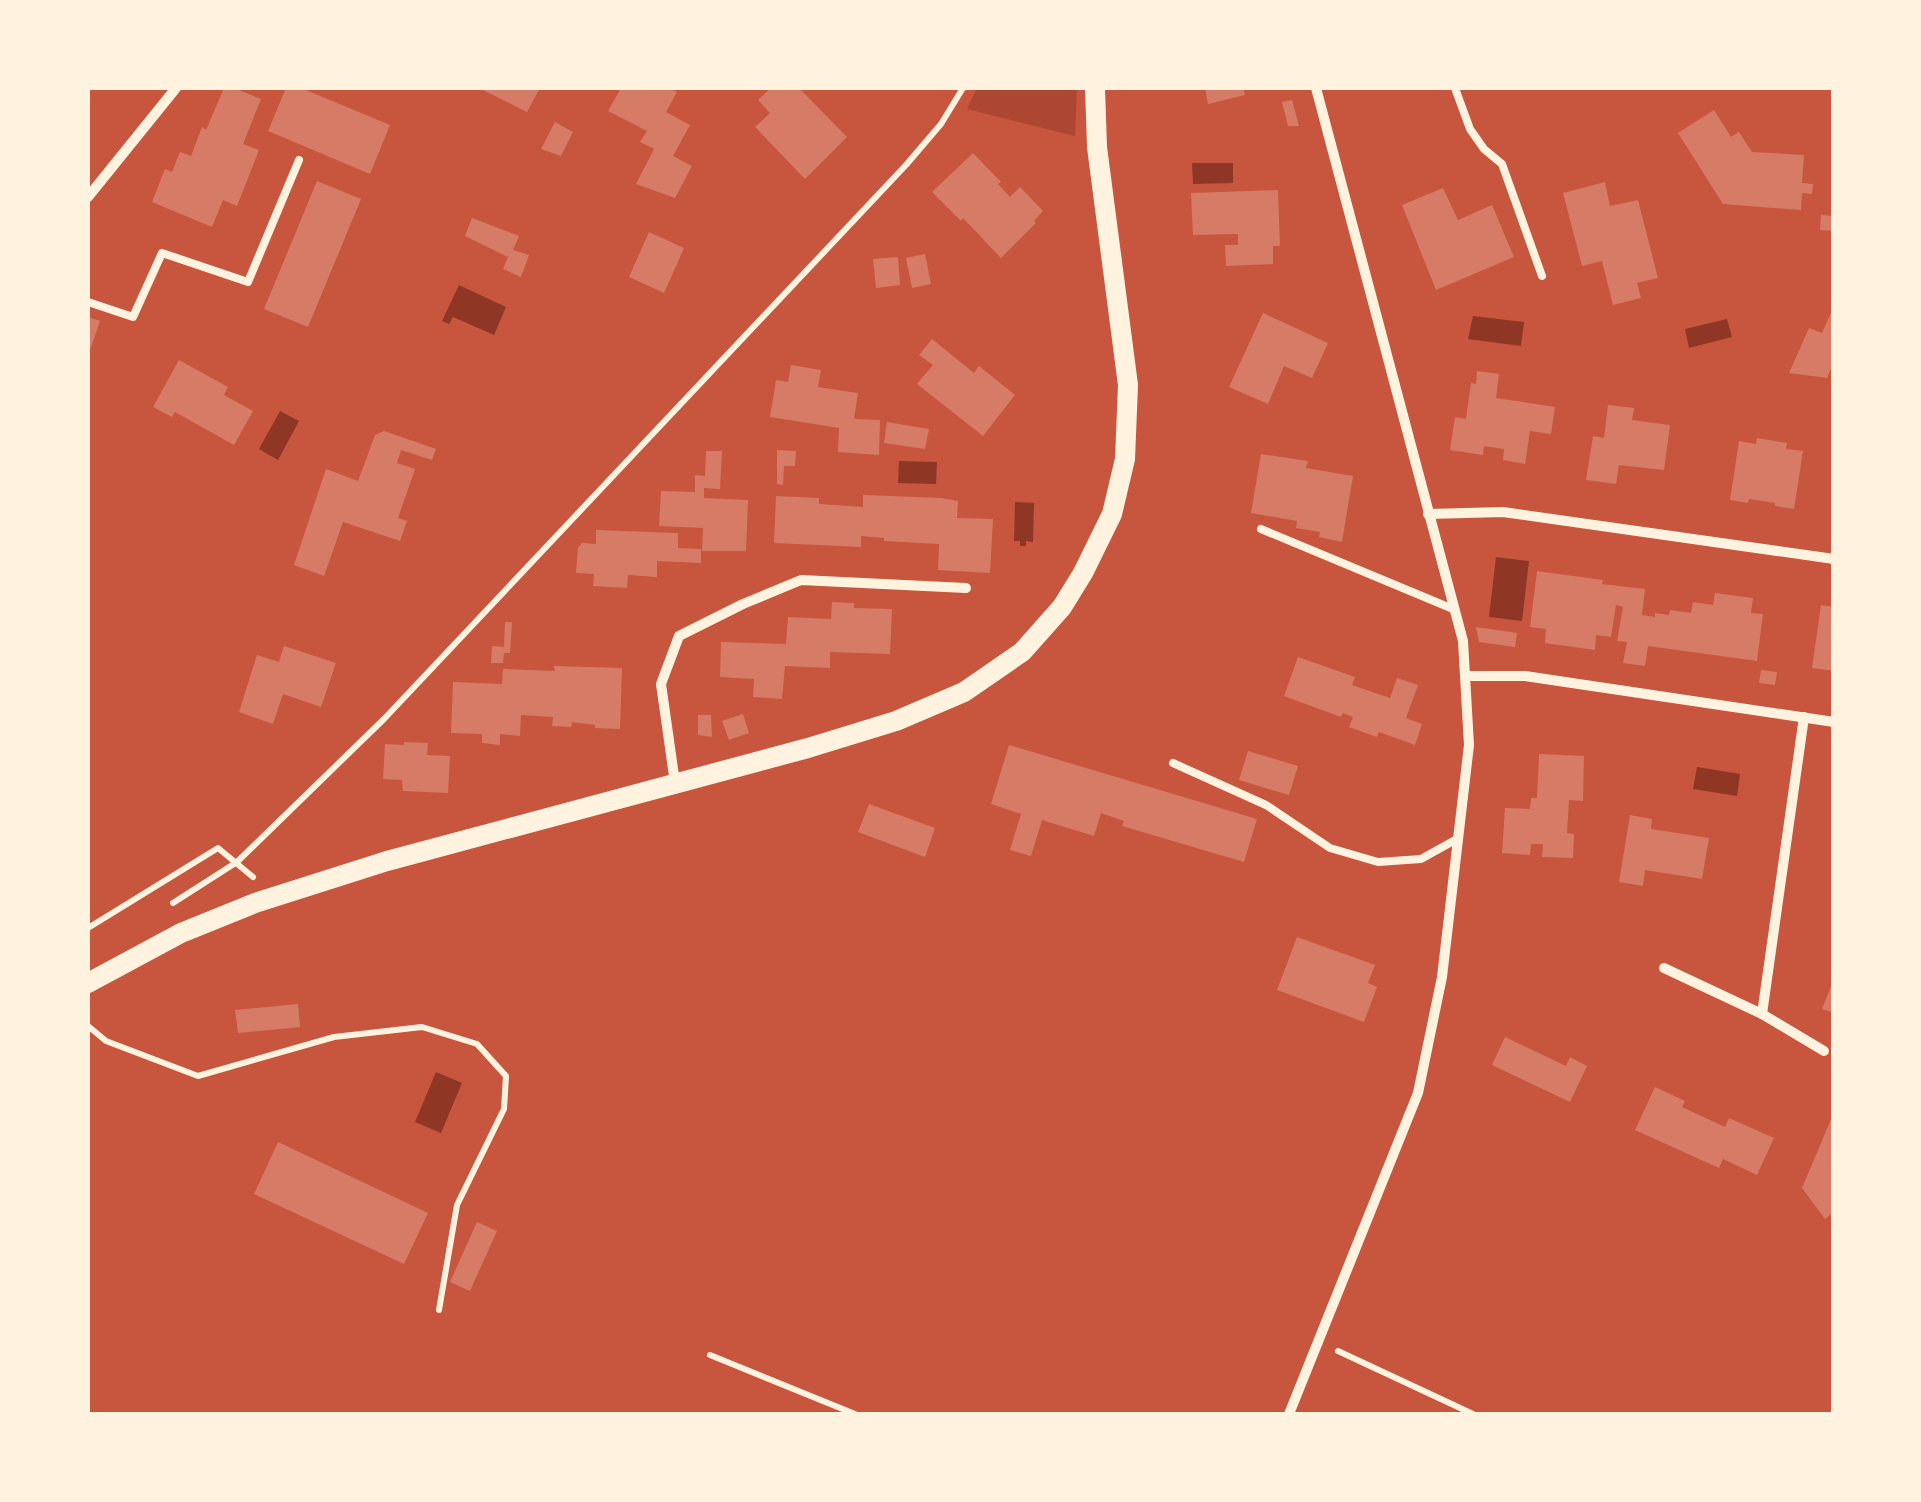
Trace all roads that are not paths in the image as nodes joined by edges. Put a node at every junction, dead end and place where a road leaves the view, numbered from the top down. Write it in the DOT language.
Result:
graph roads {
  1 [pos="176,88"];
  2 [pos="1095,88"];
  3 [pos="1316,88"];
  4 [pos="1455,88"];
  5 [pos="299,160"];
  6 [pos="88,197"];
  7 [pos="1542,276"];
  8 [pos="88,302"];
  9 [pos="1428,514"];
  10 [pos="1261,530"];
  11 [pos="1834,559"];
  12 [pos="966,588"];
  13 [pos="1453,609"];
  14 [pos="1465,676"];
  15 [pos="1804,717"];
  16 [pos="1834,722"];
  17 [pos="1173,763"];
  18 [pos="675,784"];
  19 [pos="1458,838"];
  20 [pos="1664,968"];
  21 [pos="88,983"];
  22 [pos="1762,1014"];
  23 [pos="1824,1051"];
  24 [pos="1289,1414"];
  1 -- 6 [label="street"];
  2 -- 18 [label="main road"];
  3 -- 9 [label="street"];
  4 -- 7 [label="lane"];
  5 -- 8 [label="lane"];
  9 -- 11 [label="street"];
  9 -- 13 [label="street"];
  10 -- 13 [label="lane"];
  12 -- 18 [label="street"];
  13 -- 14 [label="street"];
  14 -- 15 [label="street"];
  14 -- 19 [label="street"];
  15 -- 16 [label="street"];
  15 -- 22 [label="street"];
  17 -- 19 [label="lane"];
  18 -- 21 [label="main road"];
  19 -- 24 [label="street"];
  20 -- 22 [label="street"];
  22 -- 23 [label="street"];
}
